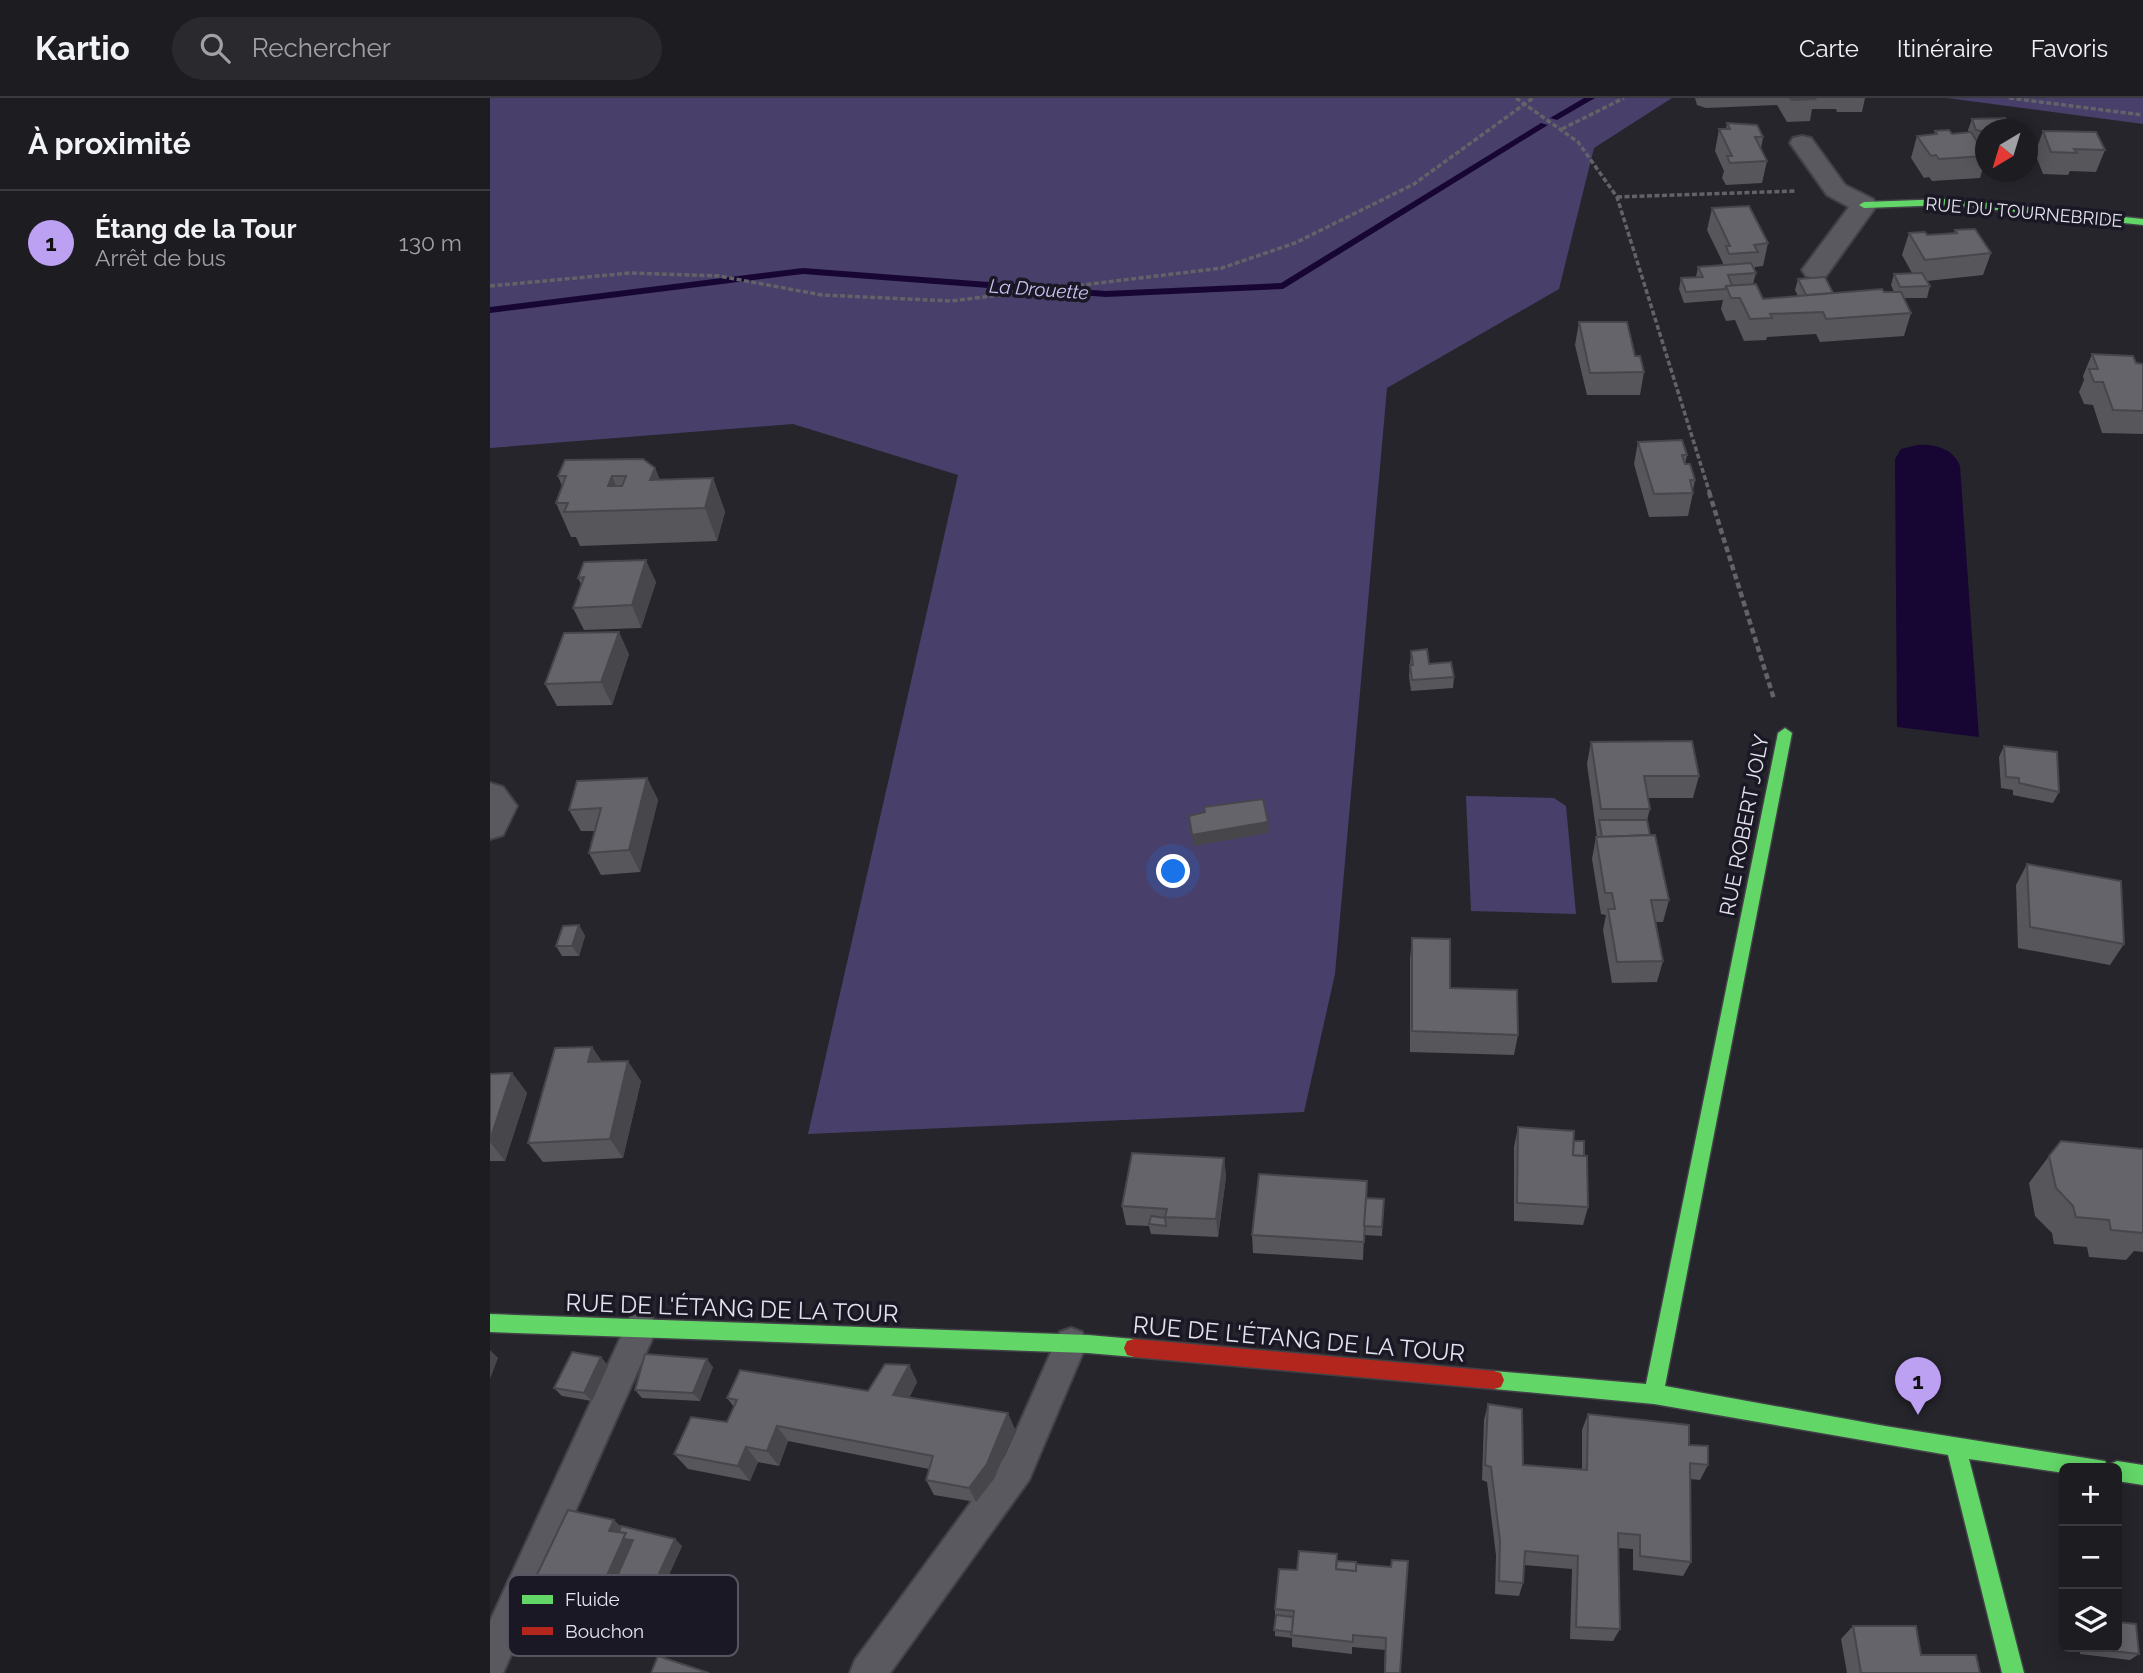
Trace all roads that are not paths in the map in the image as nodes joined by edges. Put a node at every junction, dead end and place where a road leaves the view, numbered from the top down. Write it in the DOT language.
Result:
graph roads {
  1 [pos="1802,143"];
  2 [pos="1864,205"];
  3 [pos="2143,222"];
  4 [pos="1816,270"];
  5 [pos="1785,733"];
  6 [pos="490,797"];
  7 [pos="490,825"];
  8 [pos="490,1323"];
  9 [pos="641,1328"];
  10 [pos="1071,1343"];
  11 [pos="1654,1394"];
  12 [pos="1956,1447"];
  13 [pos="2064,1463"];
  14 [pos="2122,1472"];
  15 [pos="2143,1475"];
  16 [pos="529,1575"];
  17 [pos="508,1621"];
  18 [pos="490,1661"];
  19 [pos="868,1673"];
  20 [pos="2013,1673"];
  1 -- 2 [label="street"];
  2 -- 3 [label="main road, RUE DU TOURNEBRIDE"];
  2 -- 4 [label="street"];
  5 -- 11 [label="main road, RUE ROBERT JOLY"];
  6 -- 7 [label="street"];
  8 -- 9 [label="main road, RUE DE L'ÉTANG DE LA TOUR"];
  9 -- 10 [label="main road, RUE DE L'ÉTANG DE LA TOUR"];
  9 -- 16 [label="lane"];
  10 -- 11 [label="main road, RUE DE L'ÉTANG DE LA TOUR"];
  10 -- 19 [label="lane"];
  11 -- 12 [label="main road, RUE DE L'ÉTANG DE LA TOUR"];
  12 -- 13 [label="main road, RUE DE L'ÉTANG DE LA TOUR"];
  12 -- 20 [label="main road"];
  14 -- 15 [label="main road"];
  17 -- 18 [label="lane"];
}
